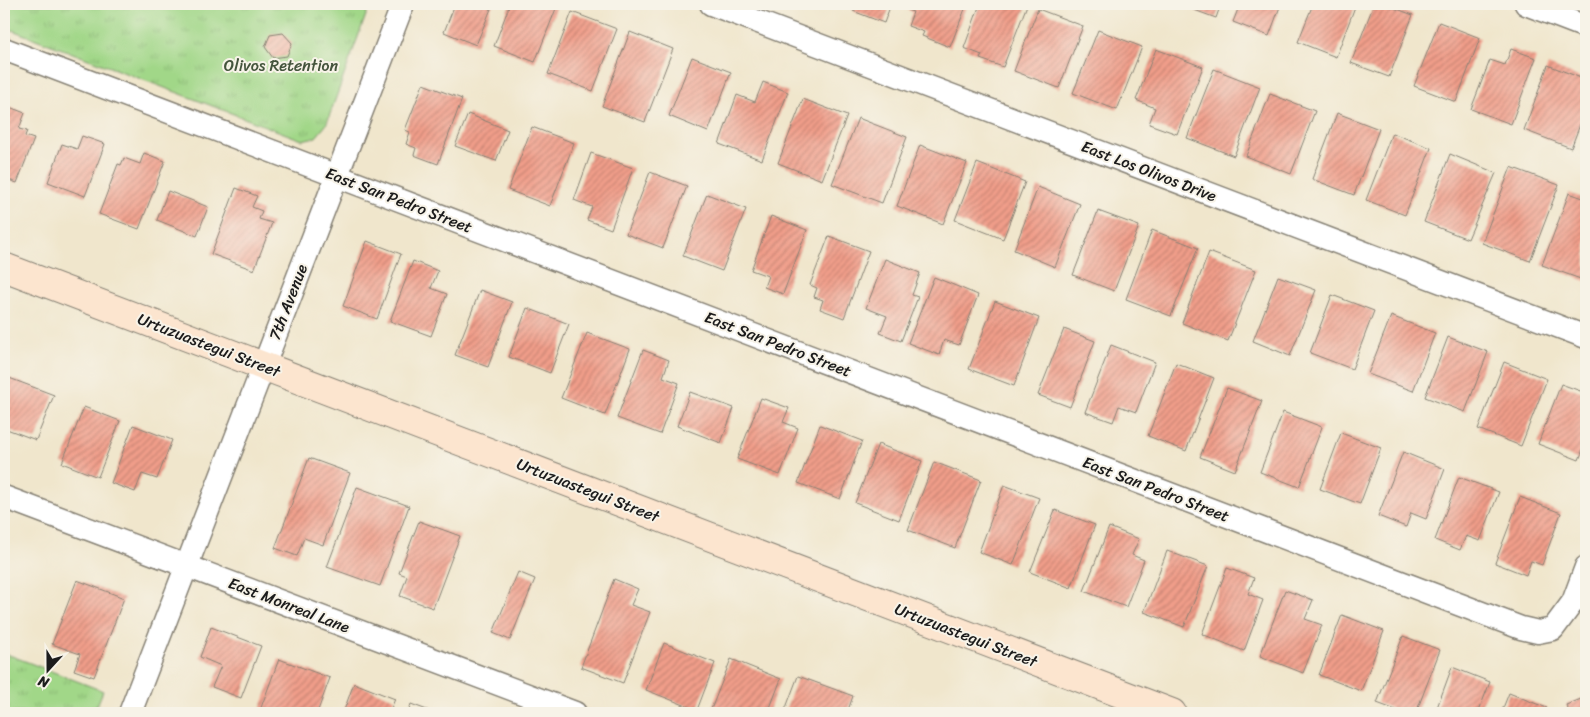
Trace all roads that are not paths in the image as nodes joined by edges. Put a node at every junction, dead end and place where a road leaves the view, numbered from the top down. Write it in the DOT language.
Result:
graph roads {
  1 [pos="404,4"];
  2 [pos="711,4"];
  3 [pos="1526,4"];
  4 [pos="1586,27"];
  5 [pos="4,49"];
  6 [pos="337,176"];
  7 [pos="4,266"];
  8 [pos="1586,337"];
  9 [pos="264,366"];
  10 [pos="4,498"];
  11 [pos="187,566"];
  12 [pos="1586,566"];
  13 [pos="130,713"];
  14 [pos="575,713"];
  15 [pos="1172,713"];
  1 -- 6 [label="street, 7th Avenue"];
  2 -- 8 [label="street, East Los Olivos Drive"];
  3 -- 4 [label="street"];
  5 -- 6 [label="street, East San Pedro Street"];
  6 -- 9 [label="street, 7th Avenue"];
  6 -- 12 [label="street, East San Pedro Street"];
  7 -- 9 [label="main road, Urtuzuastegui Street"];
  9 -- 11 [label="street, 7th Avenue"];
  9 -- 15 [label="main road, Urtuzuastegui Street"];
  10 -- 11 [label="street, East Monreal Lane"];
  11 -- 13 [label="street, 7th Avenue"];
  11 -- 14 [label="street, East Monreal Lane"];
}
